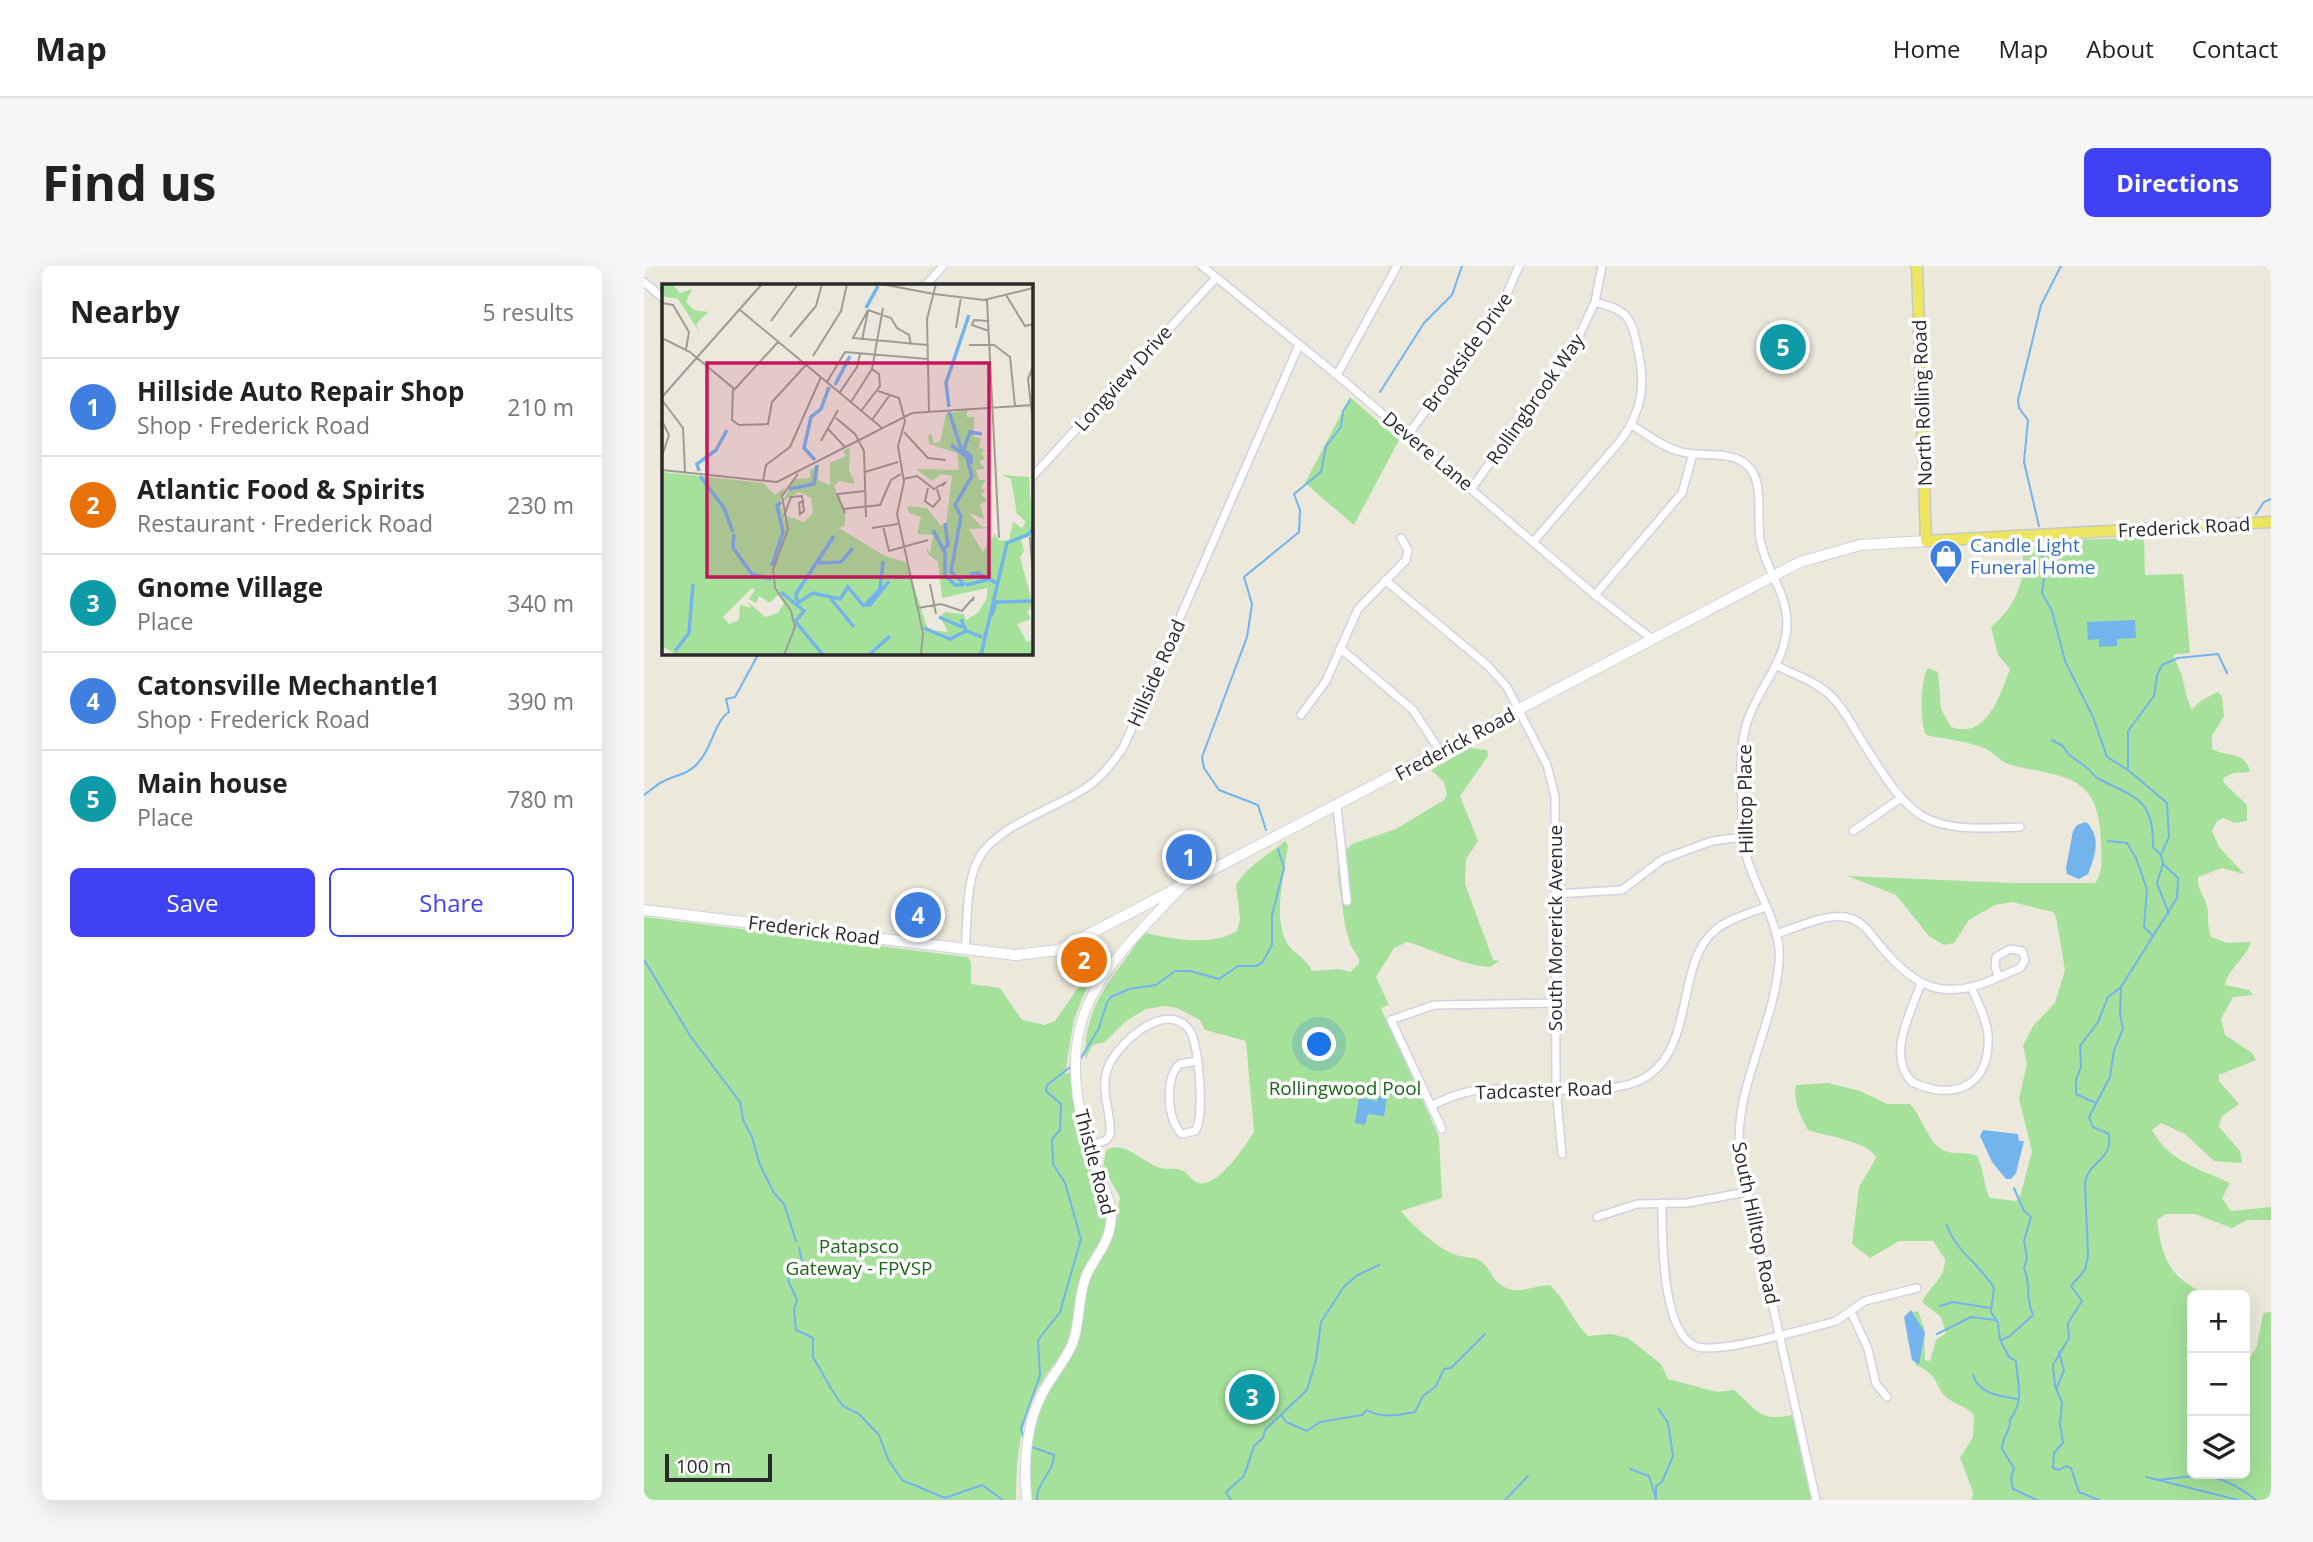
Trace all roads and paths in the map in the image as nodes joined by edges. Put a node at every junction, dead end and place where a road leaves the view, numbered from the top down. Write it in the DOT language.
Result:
graph roads {
  1 [pos="943,266"];
  2 [pos="1202,266"];
  3 [pos="1397,266"];
  4 [pos="1519,266"];
  5 [pos="1602,266"];
  6 [pos="1917,266"];
  7 [pos="1216,278"];
  8 [pos="644,282"];
  9 [pos="927,284"];
  10 [pos="662,297"];
  11 [pos="1595,302"];
  12 [pos="1299,345"];
  13 [pos="1337,375"];
  14 [pos="1632,425"];
  15 [pos="1408,435"];
  16 [pos="1693,454"];
  17 [pos="1032,477"];
  18 [pos="1472,488"];
  19 [pos="2271,522"];
  20 [pos="1401,538"];
  21 [pos="1534,541"];
  22 [pos="1927,541"];
  23 [pos="1773,575"];
  24 [pos="1385,580"];
  25 [pos="1595,595"];
  26 [pos="1652,639"];
  27 [pos="1340,649"];
  28 [pos="1777,666"];
  29 [pos="1520,710"];
  30 [pos="1301,715"];
  31 [pos="1440,751"];
  32 [pos="1901,799"];
  33 [pos="1337,806"];
  34 [pos="2020,827"];
  35 [pos="1853,831"];
  36 [pos="1742,837"];
  37 [pos="1184,884"];
  38 [pos="1555,894"];
  39 [pos="1347,901"];
  40 [pos="1765,906"];
  41 [pos="644,910"];
  42 [pos="1776,934"];
  43 [pos="965,949"];
  44 [pos="1999,977"];
  45 [pos="1921,983"];
  46 [pos="1972,989"];
  47 [pos="1555,1003"];
  48 [pos="1196,1061"];
  49 [pos="1556,1088"];
  50 [pos="1431,1106"];
  51 [pos="1442,1129"];
  52 [pos="1088,1147"];
  53 [pos="1562,1154"];
  54 [pos="1747,1192"];
  55 [pos="1662,1203"];
  56 [pos="1597,1217"];
  57 [pos="1917,1288"];
  58 [pos="1851,1312"];
  59 [pos="1779,1335"];
  60 [pos="1887,1397"];
  61 [pos="1027,1500"];
  62 [pos="1816,1500"];
  1 -- 9 [label="street"];
  2 -- 7 [label="street, Devere Lane"];
  3 -- 13 [label="street"];
  4 -- 15 [label="street, Brookside Drive"];
  5 -- 11 [label="street, Rollingbrook Way"];
  6 -- 22 [label="main road, North Rolling Road"];
  7 -- 12 [label="street, Devere Lane"];
  7 -- 17 [label="street, Longview Drive"];
  8 -- 10 [label="street"];
  11 -- 14 [label="street"];
  11 -- 18 [label="street, Rollingbrook Way"];
  12 -- 13 [label="street, Devere Lane"];
  12 -- 43 [label="street, Hillside Road"];
  13 -- 15 [label="street, Devere Lane"];
  14 -- 16 [label="street, Hilltop Place"];
  14 -- 21 [label="street"];
  15 -- 18 [label="street, Devere Lane"];
  16 -- 23 [label="street, Hilltop Place"];
  16 -- 25 [label="street"];
  18 -- 21 [label="street, Devere Lane"];
  19 -- 22 [label="main road, Frederick Road"];
  20 -- 24 [label="street"];
  21 -- 25 [label="street, Devere Lane"];
  22 -- 23 [label="main road, Frederick Road"];
  23 -- 26 [label="main road, Frederick Road"];
  23 -- 28 [label="street, Hilltop Place"];
  24 -- 27 [label="street"];
  24 -- 29 [label="street, South Morerick Avenue"];
  25 -- 26 [label="street, Devere Lane"];
  26 -- 29 [label="main road, Frederick Road"];
  27 -- 30 [label="street"];
  27 -- 31 [label="street"];
  28 -- 32 [label="street"];
  28 -- 36 [label="street, Hilltop Place"];
  29 -- 31 [label="main road, Frederick Road"];
  29 -- 38 [label="street, South Morerick Avenue"];
  31 -- 33 [label="main road, Frederick Road"];
  32 -- 34 [label="street"];
  32 -- 35 [label="street"];
  33 -- 37 [label="main road, Frederick Road"];
  33 -- 39 [label="street"];
  36 -- 38 [label="street"];
  36 -- 40 [label="street, Hilltop Place"];
  37 -- 43 [label="main road, Frederick Road"];
  37 -- 52 [label="street, Thistle Road"];
  38 -- 47 [label="street, South Morerick Avenue"];
  40 -- 42 [label="street, South Hilltop Road"];
  40 -- 49 [label="street, Tadcaster Road"];
  41 -- 43 [label="main road, Frederick Road"];
  42 -- 45 [label="street"];
  42 -- 54 [label="street, South Hilltop Road"];
  44 -- 44 [label="street"];
  44 -- 46 [label="street"];
  45 -- 46 [label="street"];
  45 -- 46 [label="street"];
  47 -- 49 [label="street, South Morerick Avenue"];
  47 -- 50 [label="street"];
  48 -- 48 [label="street"];
  48 -- 52 [label="street"];
  49 -- 50 [label="street, Tadcaster Road"];
  49 -- 53 [label="street, South Morerick Avenue"];
  50 -- 51 [label="street"];
  52 -- 61 [label="street, Thistle Road"];
  54 -- 55 [label="street"];
  54 -- 59 [label="street, South Hilltop Road"];
  55 -- 56 [label="street"];
  55 -- 59 [label="street"];
  57 -- 58 [label="street"];
  58 -- 59 [label="street"];
  58 -- 60 [label="street"];
  59 -- 62 [label="street, South Hilltop Road"];
}
